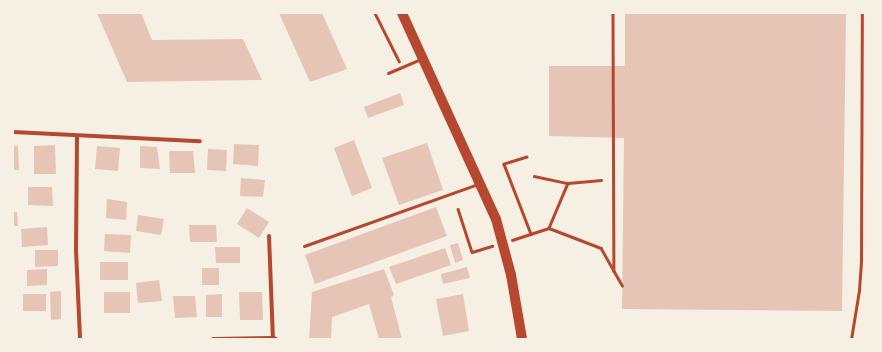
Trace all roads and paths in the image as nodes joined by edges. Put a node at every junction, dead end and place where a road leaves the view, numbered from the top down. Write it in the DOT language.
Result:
graph roads {
  1 [pos="375,13"];
  2 [pos="402,13"];
  3 [pos="613,13"];
  4 [pos="862,13"];
  5 [pos="423,58"];
  6 [pos="401,66"];
  7 [pos="388,73"];
  8 [pos="13,132"];
  9 [pos="77,136"];
  10 [pos="200,141"];
  11 [pos="527,157"];
  12 [pos="534,176"];
  13 [pos="601,180"];
  14 [pos="480,183"];
  15 [pos="568,183"];
  16 [pos="458,209"];
  17 [pos="532,234"];
  18 [pos="269,236"];
  19 [pos="304,246"];
  20 [pos="472,252"];
  21 [pos="614,271"];
  22 [pos="622,285"];
  23 [pos="274,338"];
  24 [pos="80,339"];
  25 [pos="213,339"];
  26 [pos="522,339"];
  27 [pos="851,339"];
  1 -- 6 [label="path"];
  2 -- 5 [label="main road"];
  3 -- 21 [label="path"];
  4 -- 27 [label="lane"];
  5 -- 6 [label="lane"];
  5 -- 14 [label="main road"];
  6 -- 7 [label="lane"];
  8 -- 9 [label="street"];
  9 -- 10 [label="street"];
  9 -- 24 [label="street"];
  11 -- 17 [label="path"];
  12 -- 15 [label="path"];
  13 -- 15 [label="path"];
  14 -- 19 [label="lane"];
  14 -- 26 [label="main road"];
  15 -- 21 [label="path"];
  16 -- 20 [label="path"];
  18 -- 23 [label="street"];
  21 -- 22 [label="path"];
  23 -- 25 [label="street"];
}
